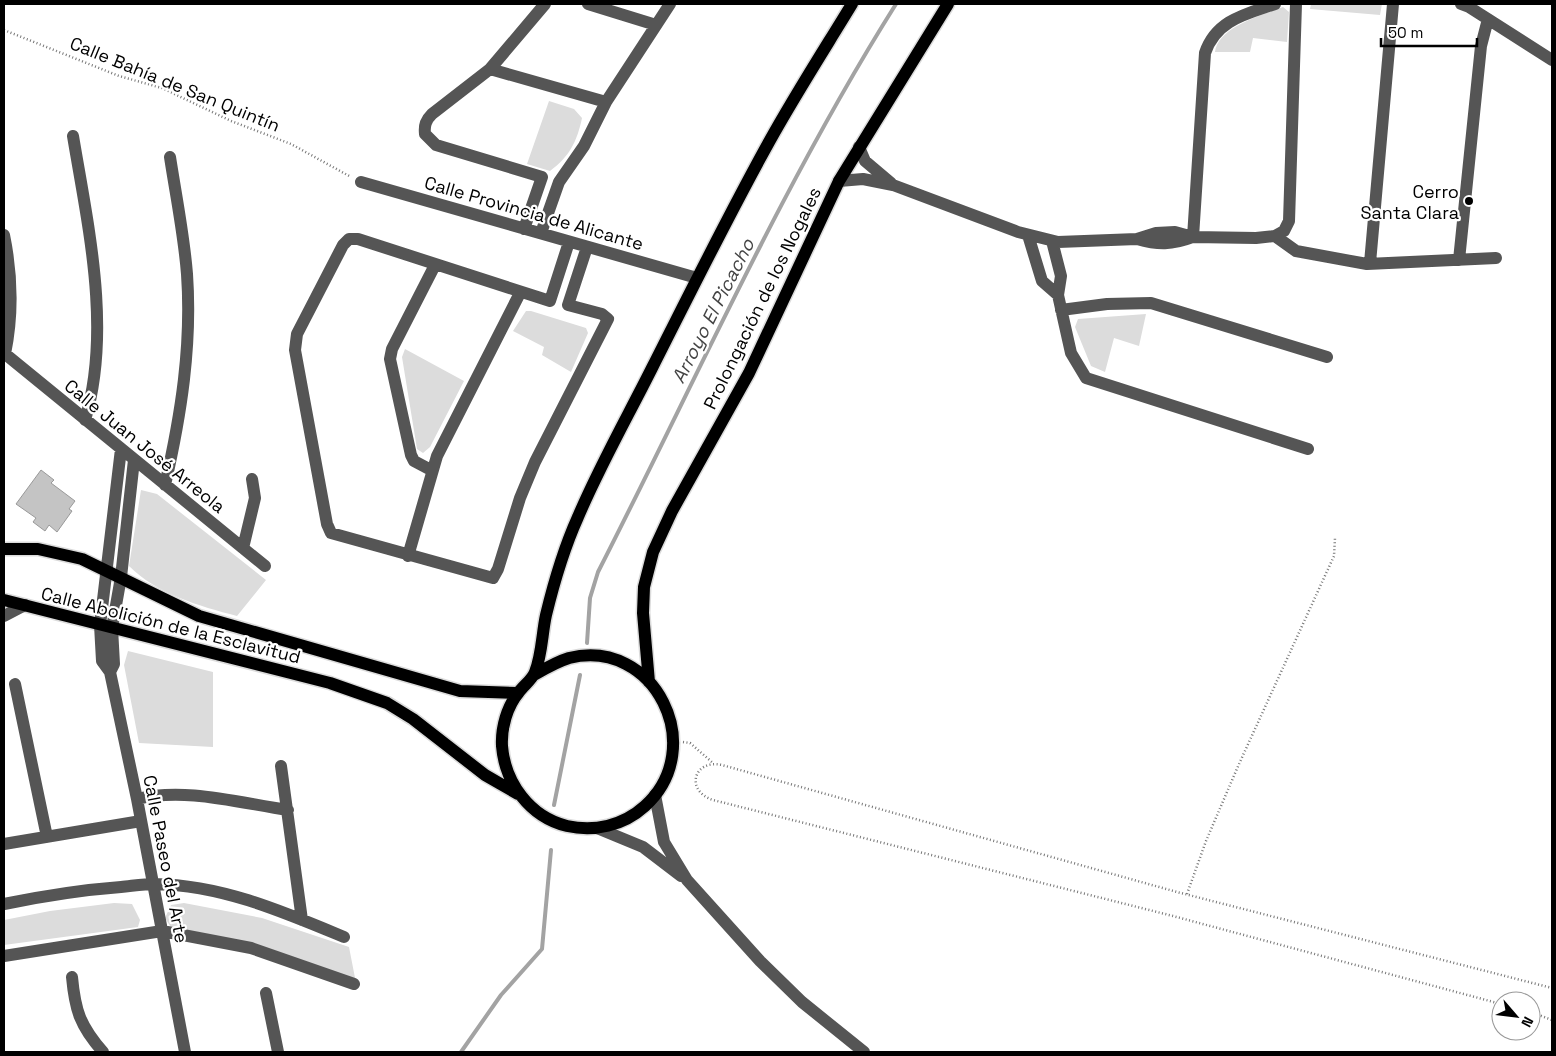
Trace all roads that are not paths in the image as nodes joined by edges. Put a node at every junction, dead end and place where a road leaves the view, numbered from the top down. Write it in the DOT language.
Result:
graph roads {
  1 [pos="545,4"];
  2 [pos="588,4"];
  3 [pos="670,4"];
  4 [pos="852,4"];
  5 [pos="948,4"];
  6 [pos="1275,4"];
  7 [pos="1296,4"];
  8 [pos="1393,4"];
  9 [pos="1460,4"];
  10 [pos="1488,19"];
  11 [pos="656,25"];
  12 [pos="1552,60"];
  13 [pos="490,69"];
  14 [pos="606,102"];
  15 [pos="73,136"];
  16 [pos="859,147"];
  17 [pos="170,157"];
  18 [pos="542,177"];
  19 [pos="839,181"];
  20 [pos="361,182"];
  21 [pos="559,182"];
  22 [pos="893,185"];
  23 [pos="524,229"];
  24 [pos="541,234"];
  25 [pos="4,235"];
  26 [pos="1028,235"];
  27 [pos="1275,236"];
  28 [pos="1193,237"];
  29 [pos="1052,241"];
  30 [pos="569,242"];
  31 [pos="587,247"];
  32 [pos="1496,258"];
  33 [pos="1459,260"];
  34 [pos="1370,263"];
  35 [pos="435,266"];
  36 [pos="697,278"];
  37 [pos="520,293"];
  38 [pos="1058,295"];
  39 [pos="550,301"];
  40 [pos="568,305"];
  41 [pos="1061,310"];
  42 [pos="4,354"];
  43 [pos="1327,357"];
  44 [pos="85,420"];
  45 [pos="121,449"];
  46 [pos="1308,449"];
  47 [pos="134,460"];
  48 [pos="431,470"];
  49 [pos="252,479"];
  50 [pos="165,485"];
  51 [pos="115,494"];
  52 [pos="129,498"];
  53 [pos="243,548"];
  54 [pos="4,549"];
  55 [pos="408,556"];
  56 [pos="265,566"];
  57 [pos="106,569"];
  58 [pos="121,577"];
  59 [pos="4,600"];
  60 [pos="25,606"];
  61 [pos="4,616"];
  62 [pos="106,627"];
  63 [pos="534,675"];
  64 [pos="649,682"];
  65 [pos="330,683"];
  66 [pos="15,684"];
  67 [pos="517,693"];
  68 [pos="281,766"];
  69 [pos="518,794"];
  70 [pos="656,795"];
  71 [pos="137,798"];
  72 [pos="288,810"];
  73 [pos="141,821"];
  74 [pos="597,828"];
  75 [pos="47,837"];
  76 [pos="4,844"];
  77 [pos="688,880"];
  78 [pos="154,884"];
  79 [pos="4,904"];
  80 [pos="302,920"];
  81 [pos="162,932"];
  82 [pos="344,938"];
  83 [pos="4,956"];
  84 [pos="72,977"];
  85 [pos="354,984"];
  86 [pos="266,993"];
  87 [pos="102,1052"];
  88 [pos="185,1052"];
  89 [pos="278,1052"];
  90 [pos="864,1052"];
  1 -- 13 [label="street"];
  2 -- 11 [label="street"];
  3 -- 11 [label="street"];
  4 -- 36 [label="main road"];
  5 -- 16 [label="main road, Prolongación de los Nogales"];
  6 -- 28 [label="street"];
  7 -- 27 [label="street"];
  8 -- 34 [label="street"];
  9 -- 10 [label="street"];
  10 -- 12 [label="street"];
  10 -- 33 [label="street"];
  11 -- 14 [label="street"];
  13 -- 14 [label="street"];
  13 -- 18 [label="street"];
  14 -- 21 [label="street"];
  15 -- 44 [label="street"];
  16 -- 19 [label="main road, Prolongación de los Nogales"];
  16 -- 22 [label="street"];
  17 -- 50 [label="street"];
  18 -- 21 [label="street"];
  18 -- 23 [label="street"];
  19 -- 22 [label="street"];
  19 -- 64 [label="main road, Prolongación de los Nogales"];
  20 -- 23 [label="street, Calle Provincia de Alicante"];
  21 -- 24 [label="street"];
  22 -- 26 [label="street"];
  23 -- 24 [label="street, Calle Provincia de Alicante"];
  24 -- 30 [label="street, Calle Provincia de Alicante"];
  25 -- 42 [label="street"];
  26 -- 29 [label="street"];
  26 -- 38 [label="street"];
  27 -- 28 [label="street"];
  27 -- 34 [label="street"];
  28 -- 29 [label="street"];
  29 -- 38 [label="street"];
  30 -- 31 [label="street, Calle Provincia de Alicante"];
  30 -- 39 [label="street"];
  31 -- 36 [label="street, Calle Provincia de Alicante"];
  31 -- 40 [label="street"];
  32 -- 33 [label="street"];
  33 -- 34 [label="street"];
  35 -- 37 [label="street"];
  35 -- 48 [label="street"];
  35 -- 55 [label="street"];
  36 -- 63 [label="main road"];
  37 -- 39 [label="street"];
  37 -- 48 [label="street"];
  38 -- 41 [label="street"];
  39 -- 40 [label="street"];
  40 -- 55 [label="street"];
  41 -- 43 [label="street"];
  41 -- 46 [label="street"];
  42 -- 44 [label="street, Calle Juan José Arreola"];
  44 -- 45 [label="street, Calle Juan José Arreola"];
  45 -- 47 [label="street, Calle Juan José Arreola"];
  45 -- 51 [label="street, Calle Paseo del Arte"];
  47 -- 50 [label="street, Calle Juan José Arreola"];
  47 -- 52 [label="street, Calle Paseo del Arte"];
  48 -- 55 [label="street"];
  49 -- 53 [label="street"];
  50 -- 53 [label="street, Calle Juan José Arreola"];
  51 -- 52 [label="street"];
  51 -- 57 [label="street, Calle Paseo del Arte"];
  52 -- 58 [label="street, Calle Paseo del Arte"];
  53 -- 56 [label="street, Calle Juan José Arreola"];
  54 -- 57 [label="main road, Calle Abolición de la Esclavitud"];
  57 -- 58 [label="main road, Calle Abolición de la Esclavitud"];
  57 -- 62 [label="street, Calle Paseo del Arte"];
  58 -- 62 [label="street, Calle Paseo del Arte"];
  58 -- 67 [label="main road, Calle Abolición de la Esclavitud"];
  59 -- 60 [label="main road, Calle Abolición de la Esclavitud"];
  60 -- 61 [label="street"];
  60 -- 62 [label="main road, Calle Abolición de la Esclavitud"];
  62 -- 65 [label="main road, Calle Abolición de la Esclavitud"];
  62 -- 71 [label="street, Calle Paseo del Arte"];
  63 -- 64 [label="main road, Prolongación de los Nogales"];
  63 -- 67 [label="main road, Prolongación de los Nogales"];
  64 -- 70 [label="main road, Prolongación de los Nogales"];
  65 -- 69 [label="main road, Prolongación de los Nogales"];
  66 -- 75 [label="street"];
  67 -- 69 [label="main road, Prolongación de los Nogales"];
  68 -- 72 [label="street"];
  69 -- 74 [label="main road, Prolongación de los Nogales"];
  70 -- 74 [label="main road, Prolongación de los Nogales"];
  70 -- 77 [label="street"];
  71 -- 72 [label="street"];
  71 -- 73 [label="street, Calle Paseo del Arte"];
  72 -- 80 [label="street"];
  73 -- 75 [label="street"];
  73 -- 78 [label="street, Calle Paseo del Arte"];
  74 -- 77 [label="street"];
  75 -- 76 [label="street"];
  77 -- 90 [label="street"];
  78 -- 79 [label="street"];
  78 -- 80 [label="street"];
  78 -- 81 [label="street, Calle Paseo del Arte"];
  80 -- 82 [label="street"];
  81 -- 83 [label="street"];
  81 -- 85 [label="street"];
  81 -- 88 [label="street, Calle Paseo del Arte"];
  84 -- 87 [label="street"];
  86 -- 89 [label="street"];
}
